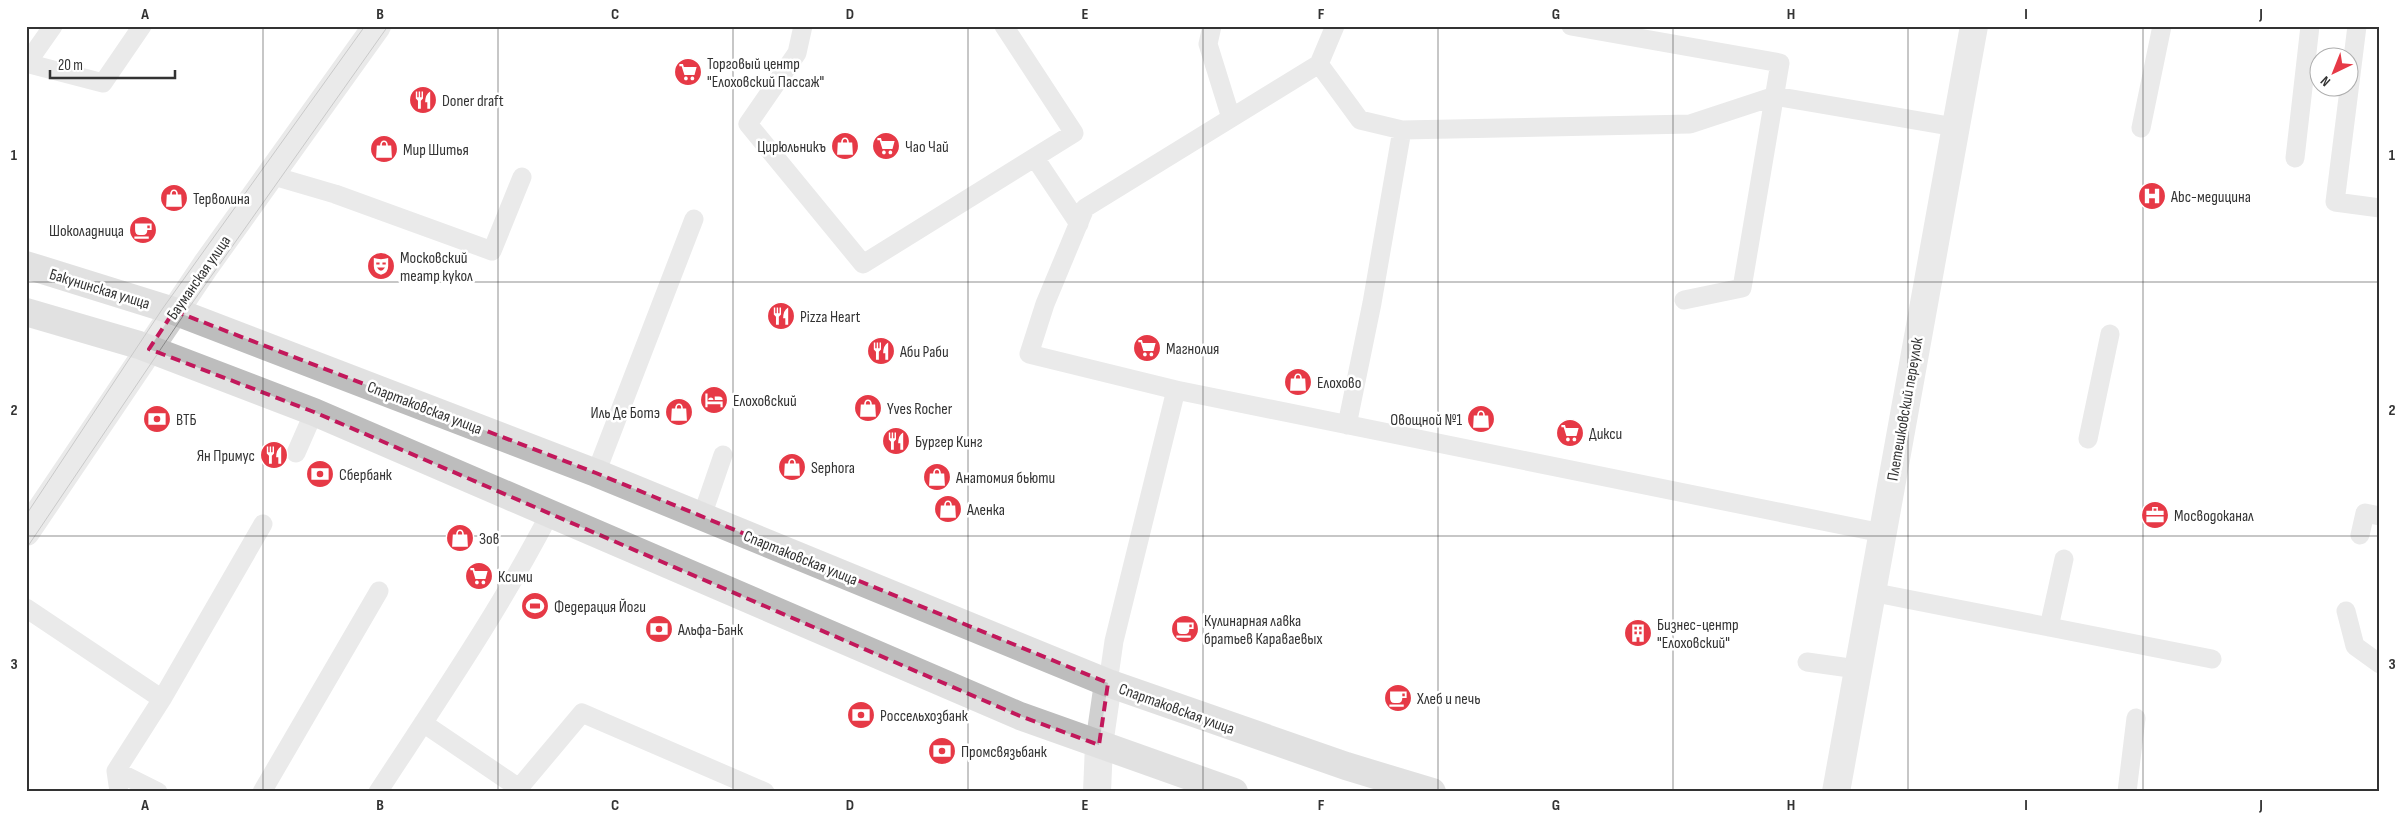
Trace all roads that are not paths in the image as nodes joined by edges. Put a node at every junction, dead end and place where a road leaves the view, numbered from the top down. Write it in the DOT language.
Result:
graph roads {
  1 [pos="52,26"];
  2 [pos="142,26"];
  3 [pos="377,26"];
  4 [pos="803,26"];
  5 [pos="1004,26"];
  6 [pos="1212,26"];
  7 [pos="1335,26"];
  8 [pos="1571,26"];
  9 [pos="1974,26"];
  10 [pos="2162,26"];
  11 [pos="2310,26"];
  12 [pos="2358,26"];
  13 [pos="27,63"];
  14 [pos="1319,64"];
  15 [pos="1775,96"];
  16 [pos="1231,118"];
  17 [pos="1955,126"];
  18 [pos="2141,128"];
  19 [pos="1402,130"];
  20 [pos="1035,158"];
  21 [pos="2295,158"];
  22 [pos="270,175"];
  23 [pos="522,177"];
  24 [pos="2380,208"];
  25 [pos="694,219"];
  26 [pos="1079,224"];
  27 [pos="26,266"];
  28 [pos="1684,300"];
  29 [pos="26,312"];
  30 [pos="174,312"];
  31 [pos="2110,334"];
  32 [pos="149,349"];
  33 [pos="1176,390"];
  34 [pos="314,412"];
  35 [pos="1348,425"];
  36 [pos="2088,439"];
  37 [pos="296,453"];
  38 [pos="723,455"];
  39 [pos="596,473"];
  40 [pos="550,512"];
  41 [pos="702,516"];
  42 [pos="2380,516"];
  43 [pos="263,524"];
  44 [pos="26,532"];
  45 [pos="1882,533"];
  46 [pos="2360,535"];
  47 [pos="2064,559"];
  48 [pos="379,591"];
  49 [pos="1871,592"];
  50 [pos="26,608"];
  51 [pos="2346,611"];
  52 [pos="2049,627"];
  53 [pos="2212,659"];
  54 [pos="1806,662"];
  55 [pos="2380,664"];
  56 [pos="1857,670"];
  57 [pos="1108,684"];
  58 [pos="162,699"];
  59 [pos="2136,718"];
  60 [pos="423,723"];
  61 [pos="1100,745"];
  62 [pos="116,772"];
  63 [pos="733,785"];
  64 [pos="119,792"];
  65 [pos="158,792"];
  66 [pos="262,792"];
  67 [pos="378,792"];
  68 [pos="765,792"];
  69 [pos="1097,792"];
  70 [pos="1234,792"];
  71 [pos="1432,792"];
  72 [pos="1836,792"];
  73 [pos="2127,792"];
  1 -- 13 [label="lane"];
  2 -- 13 [label="lane"];
  3 -- 22 [label="street, Бауманская улица"];
  4 -- 20 [label="lane"];
  5 -- 20 [label="lane"];
  6 -- 16 [label="lane"];
  7 -- 14 [label="lane"];
  8 -- 15 [label="lane"];
  9 -- 17 [label="street, Плетешковский переулок"];
  10 -- 18 [label="lane"];
  11 -- 21 [label="lane"];
  12 -- 24 [label="lane"];
  14 -- 16 [label="lane"];
  14 -- 19 [label="lane"];
  15 -- 17 [label="lane"];
  15 -- 19 [label="lane"];
  15 -- 28 [label="lane"];
  16 -- 26 [label="lane"];
  17 -- 45 [label="street, Плетешковский переулок"];
  19 -- 35 [label="lane"];
  20 -- 26 [label="lane"];
  22 -- 23 [label="lane"];
  22 -- 30 [label="street, Бауманская улица"];
  25 -- 39 [label="lane"];
  26 -- 33 [label="lane"];
  27 -- 30 [label="main road, Бакунинская улица"];
  29 -- 32 [label="main road"];
  30 -- 32 [label="street, Бауманская улица"];
  30 -- 39 [label="main road, Спартаковская улица"];
  31 -- 36 [label="lane"];
  32 -- 34 [label="main road"];
  32 -- 44 [label="street, Бауманская улица"];
  33 -- 35 [label="lane"];
  33 -- 57 [label="lane"];
  34 -- 37 [label="lane"];
  34 -- 40 [label="main road"];
  35 -- 45 [label="lane"];
  38 -- 41 [label="lane"];
  39 -- 41 [label="main road, Спартаковская улица"];
  40 -- 60 [label="lane"];
  40 -- 61 [label="main road"];
  41 -- 57 [label="main road, Спартаковская улица"];
  42 -- 46 [label="lane"];
  43 -- 58 [label="lane"];
  45 -- 49 [label="street, Плетешковский переулок"];
  47 -- 52 [label="lane"];
  48 -- 66 [label="lane"];
  49 -- 52 [label="lane"];
  49 -- 56 [label="street, Плетешковский переулок"];
  50 -- 58 [label="lane"];
  51 -- 55 [label="lane"];
  52 -- 53 [label="lane"];
  54 -- 56 [label="lane"];
  56 -- 72 [label="street, Плетешковский переулок"];
  57 -- 61 [label="street"];
  57 -- 71 [label="main road, Спартаковская улица"];
  58 -- 62 [label="lane"];
  59 -- 73 [label="lane"];
  60 -- 63 [label="lane"];
  60 -- 67 [label="lane"];
  61 -- 69 [label="street"];
  61 -- 70 [label="main road"];
  62 -- 64 [label="lane"];
  62 -- 65 [label="lane"];
  63 -- 68 [label="lane"];
}
